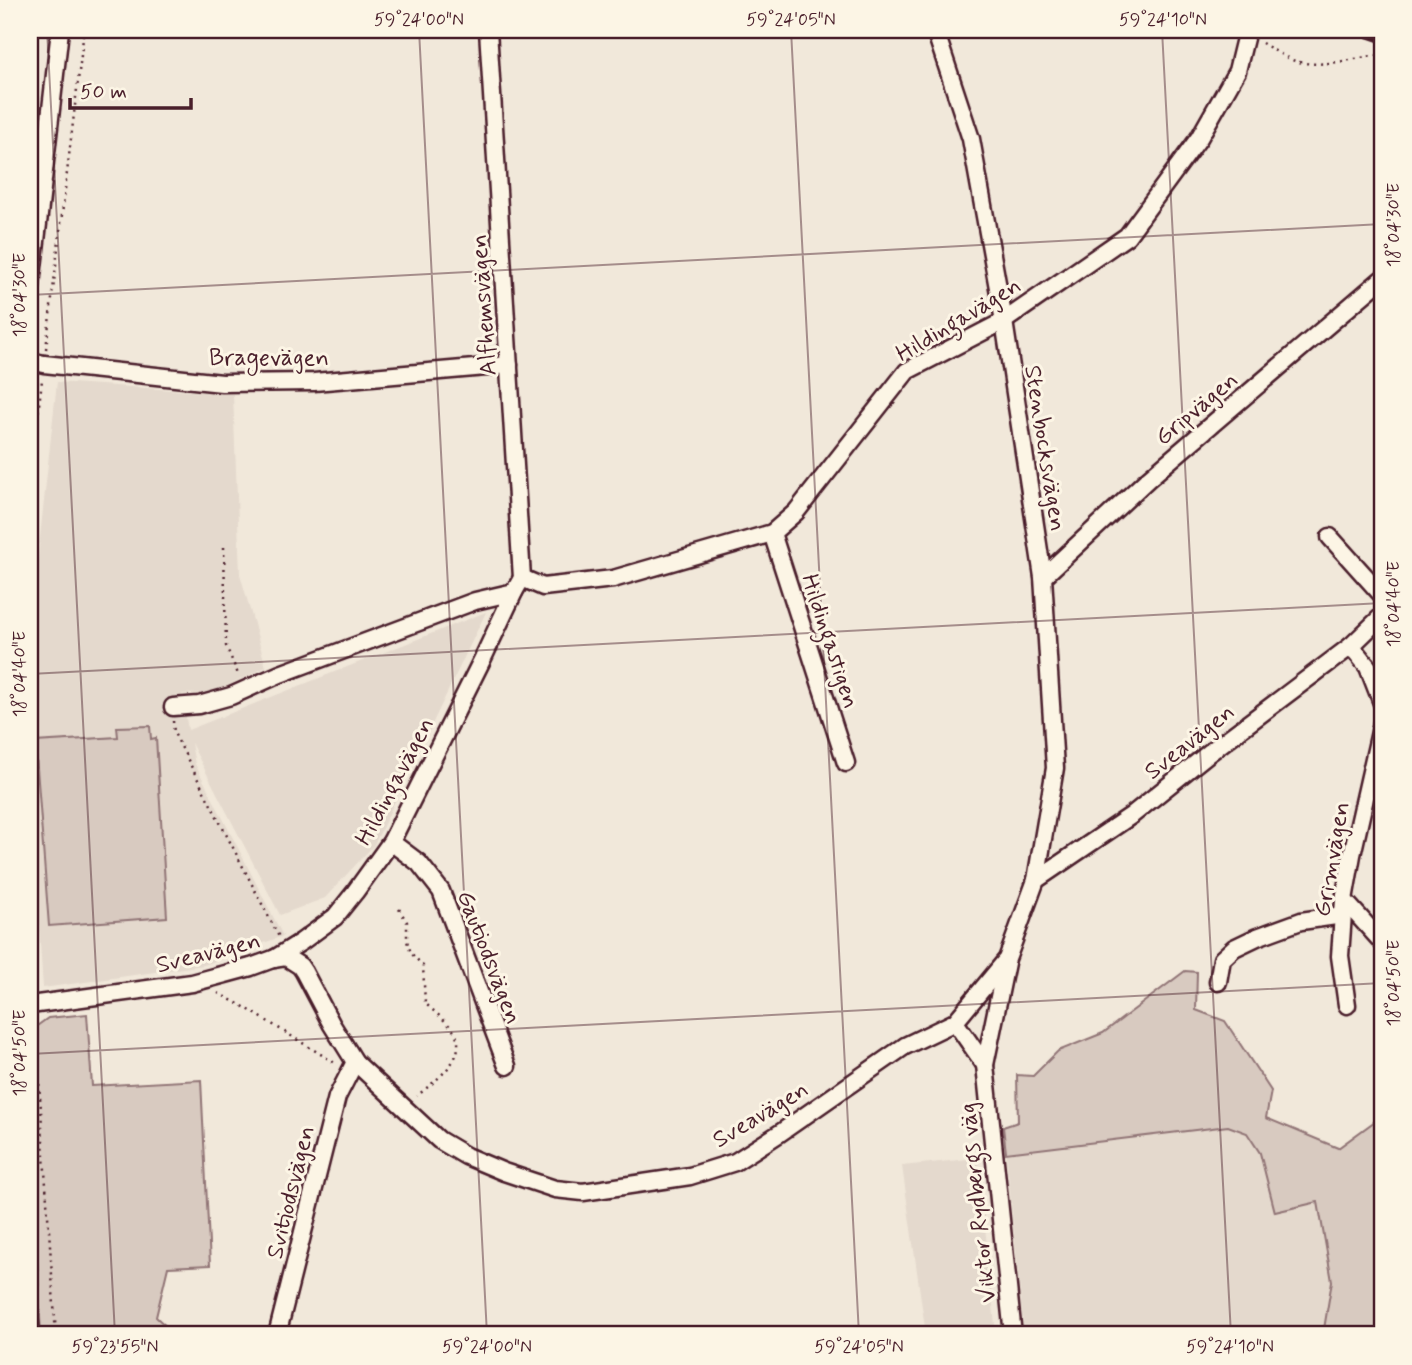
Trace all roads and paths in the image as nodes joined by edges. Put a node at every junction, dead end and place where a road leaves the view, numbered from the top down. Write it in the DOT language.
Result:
graph roads {
  1 [pos="36,30"];
  2 [pos="60,30"];
  3 [pos="84,30"];
  4 [pos="488,30"];
  5 [pos="935,30"];
  6 [pos="1247,32"];
  7 [pos="1382,55"];
  8 [pos="30,76"];
  9 [pos="1382,279"];
  10 [pos="30,294"];
  11 [pos="1004,321"];
  12 [pos="37,363"];
  13 [pos="509,365"];
  14 [pos="30,481"];
  15 [pos="772,533"];
  16 [pos="1330,537"];
  17 [pos="224,547"];
  18 [pos="1043,576"];
  19 [pos="518,585"];
  20 [pos="1382,595"];
  21 [pos="1382,616"];
  22 [pos="1352,646"];
  23 [pos="245,690"];
  24 [pos="1382,703"];
  25 [pos="173,707"];
  26 [pos="1382,723"];
  27 [pos="846,763"];
  28 [pos="391,842"];
  29 [pos="1036,880"];
  30 [pos="1344,908"];
  31 [pos="399,909"];
  32 [pos="1382,942"];
  33 [pos="280,955"];
  34 [pos="30,958"];
  35 [pos="1007,959"];
  36 [pos="196,981"];
  37 [pos="1217,982"];
  38 [pos="32,1005"];
  39 [pos="1347,1005"];
  40 [pos="955,1022"];
  41 [pos="507,1066"];
  42 [pos="985,1066"];
  43 [pos="352,1067"];
  44 [pos="404,1107"];
  45 [pos="30,1324"];
  46 [pos="30,1335"];
  47 [pos="56,1335"];
  48 [pos="277,1335"];
  49 [pos="1013,1335"];
  1 -- 8 [label="path"];
  2 -- 10 [label="street"];
  3 -- 12 [label="path"];
  4 -- 13 [label="street, Alfhemsvägen"];
  5 -- 11 [label="street, Stenbocksvägen"];
  6 -- 7 [label="path"];
  6 -- 11 [label="street, Hildingavägen"];
  9 -- 18 [label="street, Gripvägen"];
  11 -- 15 [label="street, Hildingavägen"];
  11 -- 18 [label="street, Stenbocksvägen"];
  12 -- 13 [label="street, Bragevägen"];
  12 -- 14 [label="path"];
  13 -- 19 [label="street, Alfhemsvägen"];
  15 -- 19 [label="street, Hildingavägen"];
  15 -- 27 [label="street, Hildingastigen"];
  16 -- 20 [label="street"];
  17 -- 23 [label="path"];
  18 -- 29 [label="street, Stenbocksvägen"];
  19 -- 23 [label="street, Hildingavägen"];
  19 -- 28 [label="street, Hildingavägen"];
  21 -- 22 [label="street, Sveavägen"];
  22 -- 24 [label="street"];
  22 -- 29 [label="street, Sveavägen"];
  23 -- 25 [label="street, Hildingavägen"];
  25 -- 33 [label="path"];
  26 -- 30 [label="street, Grimvägen"];
  28 -- 33 [label="street, Hildingavägen"];
  28 -- 41 [label="street, Gautiodsvägen"];
  29 -- 35 [label="street, Sveavägen"];
  30 -- 32 [label="street"];
  30 -- 37 [label="street"];
  30 -- 39 [label="street, Grimvägen"];
  31 -- 44 [label="path"];
  33 -- 36 [label="street, Sveavägen"];
  33 -- 43 [label="street, Sveavägen"];
  34 -- 38 [label="path"];
  35 -- 40 [label="street, Sveavägen"];
  35 -- 42 [label="street, Viktor Rydbergs väg"];
  36 -- 38 [label="street, Sveavägen"];
  36 -- 43 [label="path"];
  38 -- 47 [label="path"];
  40 -- 42 [label="street, Viktor Rydbergs väg"];
  40 -- 44 [label="street, Sveavägen"];
  42 -- 49 [label="street, Viktor Rydbergs väg"];
  43 -- 44 [label="street, Sveavägen"];
  43 -- 48 [label="street, Svitiodsvägen"];
  45 -- 46 [label="street"];
}
